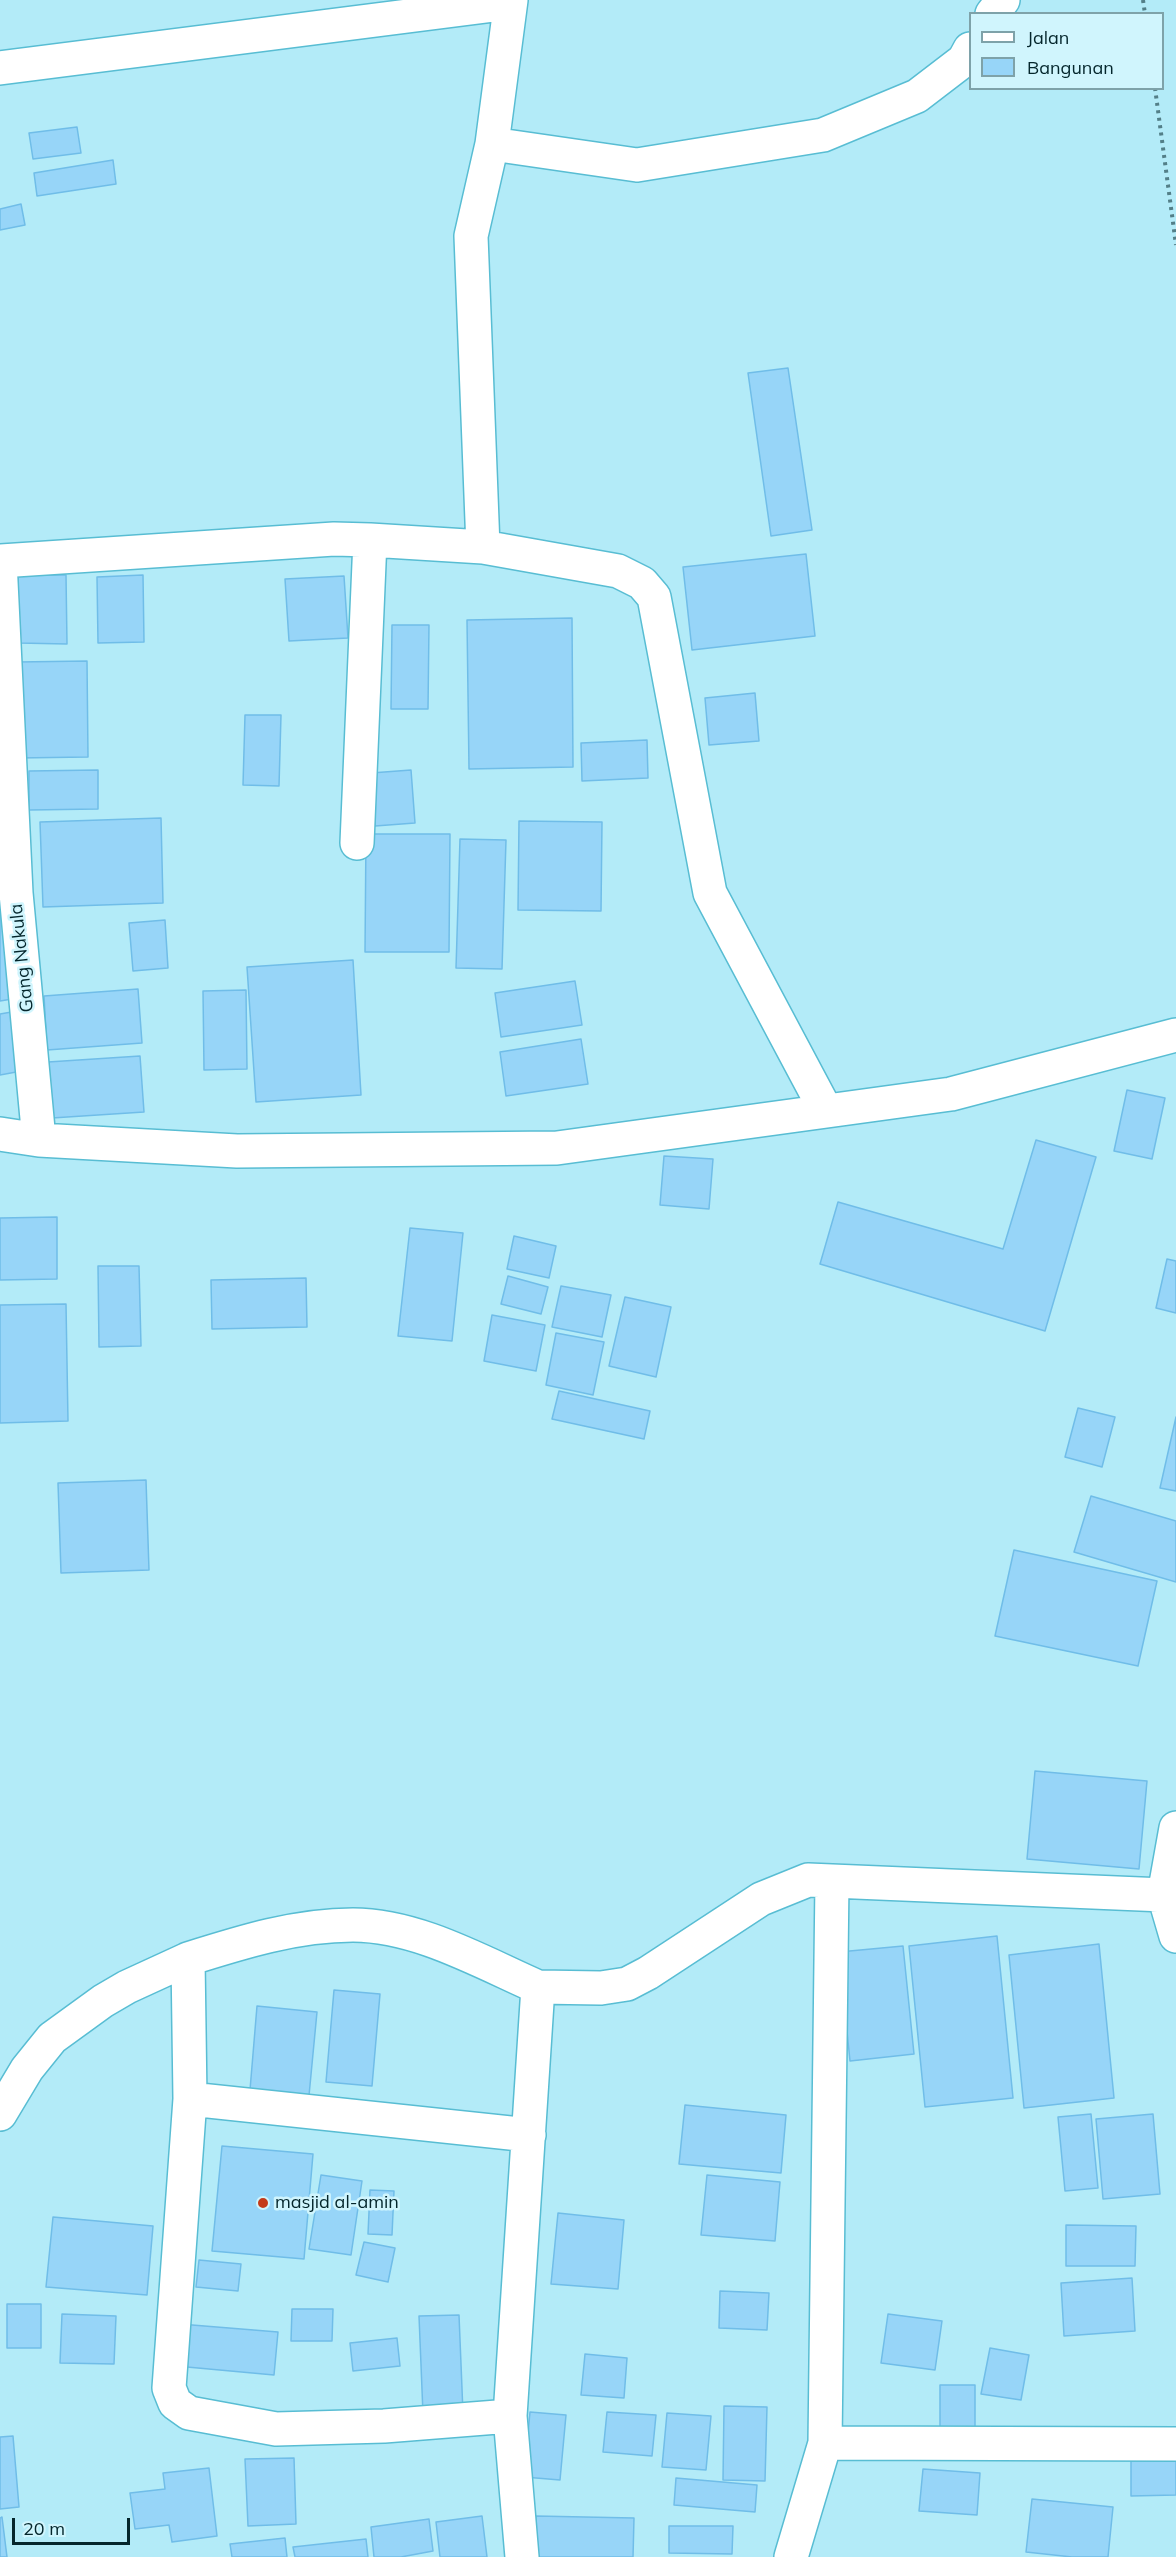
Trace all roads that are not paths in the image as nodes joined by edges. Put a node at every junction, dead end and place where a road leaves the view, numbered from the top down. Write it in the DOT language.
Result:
graph roads {
  1 [pos="1003,0"];
  2 [pos="511,2"];
  3 [pos="994,12"];
  4 [pos="969,51"];
  5 [pos="0,68"];
  6 [pos="492,144"];
  7 [pos="370,540"];
  8 [pos="483,547"];
  9 [pos="0,561"];
  10 [pos="357,843"];
  11 [pos="1176,1035"];
  12 [pos="825,1111"];
  13 [pos="0,1134"];
  14 [pos="39,1140"];
  15 [pos="1176,1828"];
  16 [pos="832,1881"];
  17 [pos="1164,1895"];
  18 [pos="1176,1936"];
  19 [pos="188,1959"];
  20 [pos="538,1987"];
  21 [pos="190,2100"];
  22 [pos="0,2114"];
  23 [pos="529,2134"];
  24 [pos="510,2416"];
  25 [pos="825,2443"];
  26 [pos="1176,2444"];
  27 [pos="522,2557"];
  28 [pos="791,2557"];
  1 -- 3 [label="street"];
  2 -- 5 [label="street"];
  2 -- 6 [label="street"];
  4 -- 6 [label="street"];
  6 -- 8 [label="street"];
  7 -- 8 [label="street"];
  7 -- 9 [label="street"];
  7 -- 10 [label="street"];
  8 -- 12 [label="street"];
  9 -- 14 [label="street, Gang Nakula"];
  11 -- 12 [label="street"];
  12 -- 14 [label="street"];
  13 -- 14 [label="street"];
  15 -- 17 [label="street"];
  16 -- 17 [label="street"];
  16 -- 20 [label="street"];
  16 -- 25 [label="street"];
  17 -- 18 [label="street"];
  19 -- 20 [label="street"];
  19 -- 21 [label="street"];
  19 -- 22 [label="street"];
  20 -- 23 [label="street"];
  21 -- 23 [label="street"];
  21 -- 24 [label="street"];
  23 -- 24 [label="street"];
  24 -- 27 [label="street"];
  25 -- 26 [label="street"];
  25 -- 28 [label="street"];
}
